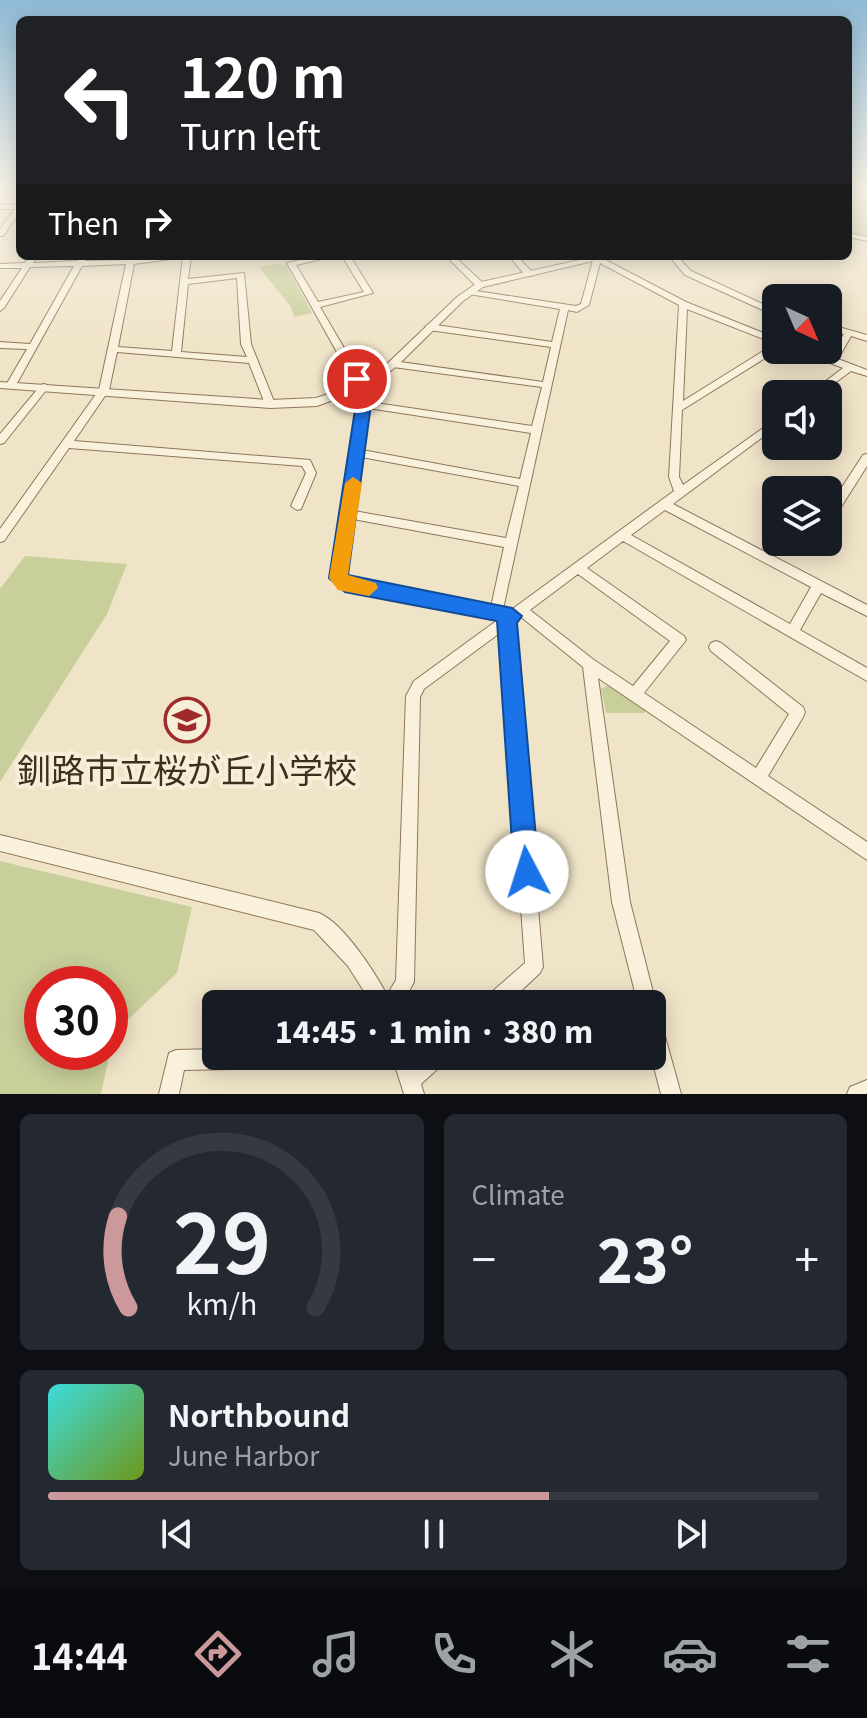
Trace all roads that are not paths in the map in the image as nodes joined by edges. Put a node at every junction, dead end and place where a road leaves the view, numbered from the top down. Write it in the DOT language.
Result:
graph roads {
  1 [pos="30,260"];
  2 [pos="82,260"];
  3 [pos="131,260"];
  4 [pos="187,260"];
  5 [pos="304,260"];
  6 [pos="348,260"];
  7 [pos="454,260"];
  8 [pos="517,260"];
  9 [pos="587,260"];
  10 [pos="599,260"];
  11 [pos="604,260"];
  12 [pos="677,260"];
  13 [pos="27,265"];
  14 [pos="0,266"];
  15 [pos="529,274"];
  16 [pos="184,282"];
  17 [pos="480,285"];
  18 [pos="469,292"];
  19 [pos="683,304"];
  20 [pos="317,305"];
  21 [pos="762,307"];
  22 [pos="0,308"];
  23 [pos="564,309"];
  24 [pos="429,327"];
  25 [pos="842,331"];
  26 [pos="849,333"];
  27 [pos="762,338"];
  28 [pos="867,338"];
  29 [pos="0,345"];
  30 [pos="553,345"];
  31 [pos="842,345"];
  32 [pos="32,347"];
  33 [pos="113,349"];
  34 [pos="176,353"];
  35 [pos="762,353"];
  36 [pos="251,360"];
  37 [pos="393,364"];
  38 [pos="841,364"];
  39 [pos="850,367"];
  40 [pos="867,373"];
  41 [pos="833,380"];
  42 [pos="6,385"];
  43 [pos="545,385"];
  44 [pos="44,387"];
  45 [pos="362,387"];
  46 [pos="104,390"];
  47 [pos="270,404"];
  48 [pos="364,404"];
  49 [pos="679,408"];
  50 [pos="534,430"];
  51 [pos="762,432"];
  52 [pos="0,441"];
  53 [pos="67,444"];
  54 [pos="359,453"];
  55 [pos="867,458"];
  56 [pos="522,483"];
  57 [pos="680,491"];
  58 [pos="842,496"];
  59 [pos="664,504"];
  60 [pos="297,506"];
  61 [pos="0,514"];
  62 [pos="347,514"];
  63 [pos="16,516"];
  64 [pos="622,535"];
  65 [pos="0,538"];
  66 [pos="508,543"];
  67 [pos="580,569"];
  68 [pos="819,585"];
  69 [pos="867,611"];
  70 [pos="508,614"];
  71 [pos="792,633"];
  72 [pos="716,647"];
  73 [pos="589,664"];
  74 [pos="867,675"];
  75 [pos="634,695"];
  76 [pos="758,779"];
  77 [pos="0,843"];
  78 [pos="867,852"];
  79 [pos="374,990"];
  80 [pos="400,990"];
  81 [pos="509,990"];
  82 [pos="643,990"];
  83 [pos="202,1059"];
  84 [pos="426,1070"];
  85 [pos="665,1070"];
  86 [pos="412,1087"];
  87 [pos="867,1090"];
  88 [pos="169,1094"];
  89 [pos="671,1094"];
  90 [pos="857,1094"];
  1 -- 13 [label="street"];
  2 -- 13 [label="street"];
  2 -- 32 [label="street"];
  3 -- 33 [label="street"];
  4 -- 16 [label="street"];
  5 -- 20 [label="street"];
  6 -- 20 [label="street"];
  7 -- 17 [label="street"];
  8 -- 15 [label="street"];
  9 -- 15 [label="street"];
  10 -- 23 [label="street"];
  11 -- 19 [label="street"];
  12 -- 21 [label="street"];
  13 -- 14 [label="street"];
  13 -- 22 [label="street"];
  15 -- 17 [label="street"];
  16 -- 34 [label="street"];
  16 -- 36 [label="street"];
  17 -- 18 [label="street"];
  18 -- 23 [label="street"];
  18 -- 24 [label="street"];
  19 -- 27 [label="street"];
  19 -- 49 [label="street"];
  20 -- 45 [label="street"];
  23 -- 30 [label="street"];
  24 -- 30 [label="street"];
  24 -- 37 [label="street"];
  25 -- 26 [label="street"];
  26 -- 28 [label="street"];
  26 -- 31 [label="street"];
  29 -- 32 [label="street"];
  30 -- 43 [label="street"];
  32 -- 42 [label="street"];
  33 -- 34 [label="street"];
  33 -- 46 [label="street"];
  34 -- 36 [label="street"];
  35 -- 49 [label="street"];
  36 -- 47 [label="street"];
  37 -- 43 [label="street"];
  37 -- 45 [label="street"];
  38 -- 39 [label="street"];
  39 -- 40 [label="street"];
  39 -- 41 [label="street"];
  42 -- 44 [label="street"];
  43 -- 50 [label="street"];
  44 -- 46 [label="street"];
  44 -- 52 [label="street"];
  45 -- 47 [label="street"];
  45 -- 48 [label="street"];
  46 -- 47 [label="street"];
  46 -- 53 [label="street"];
  48 -- 50 [label="street"];
  48 -- 54 [label="street"];
  49 -- 57 [label="street"];
  50 -- 56 [label="street"];
  51 -- 57 [label="street"];
  53 -- 60 [label="street"];
  53 -- 63 [label="street"];
  54 -- 56 [label="street"];
  54 -- 62 [label="street"];
  55 -- 58 [label="street"];
  56 -- 66 [label="street"];
  57 -- 59 [label="street"];
  59 -- 64 [label="street"];
  59 -- 68 [label="street"];
  61 -- 63 [label="street"];
  62 -- 66 [label="street"];
  62 -- 70 [label="street"];
  63 -- 65 [label="street"];
  64 -- 67 [label="street"];
  64 -- 71 [label="street"];
  66 -- 70 [label="street"];
  67 -- 70 [label="street"];
  67 -- 75 [label="street"];
  68 -- 69 [label="street"];
  68 -- 71 [label="street"];
  70 -- 73 [label="street"];
  70 -- 80 [label="street"];
  70 -- 81 [label="street"];
  71 -- 74 [label="street"];
  72 -- 76 [label="street"];
  73 -- 75 [label="street"];
  73 -- 82 [label="street"];
  75 -- 76 [label="street"];
  76 -- 78 [label="street"];
  77 -- 79 [label="street"];
  83 -- 88 [label="street"];
  84 -- 86 [label="street"];
  85 -- 89 [label="street"];
  87 -- 90 [label="street"];
}
